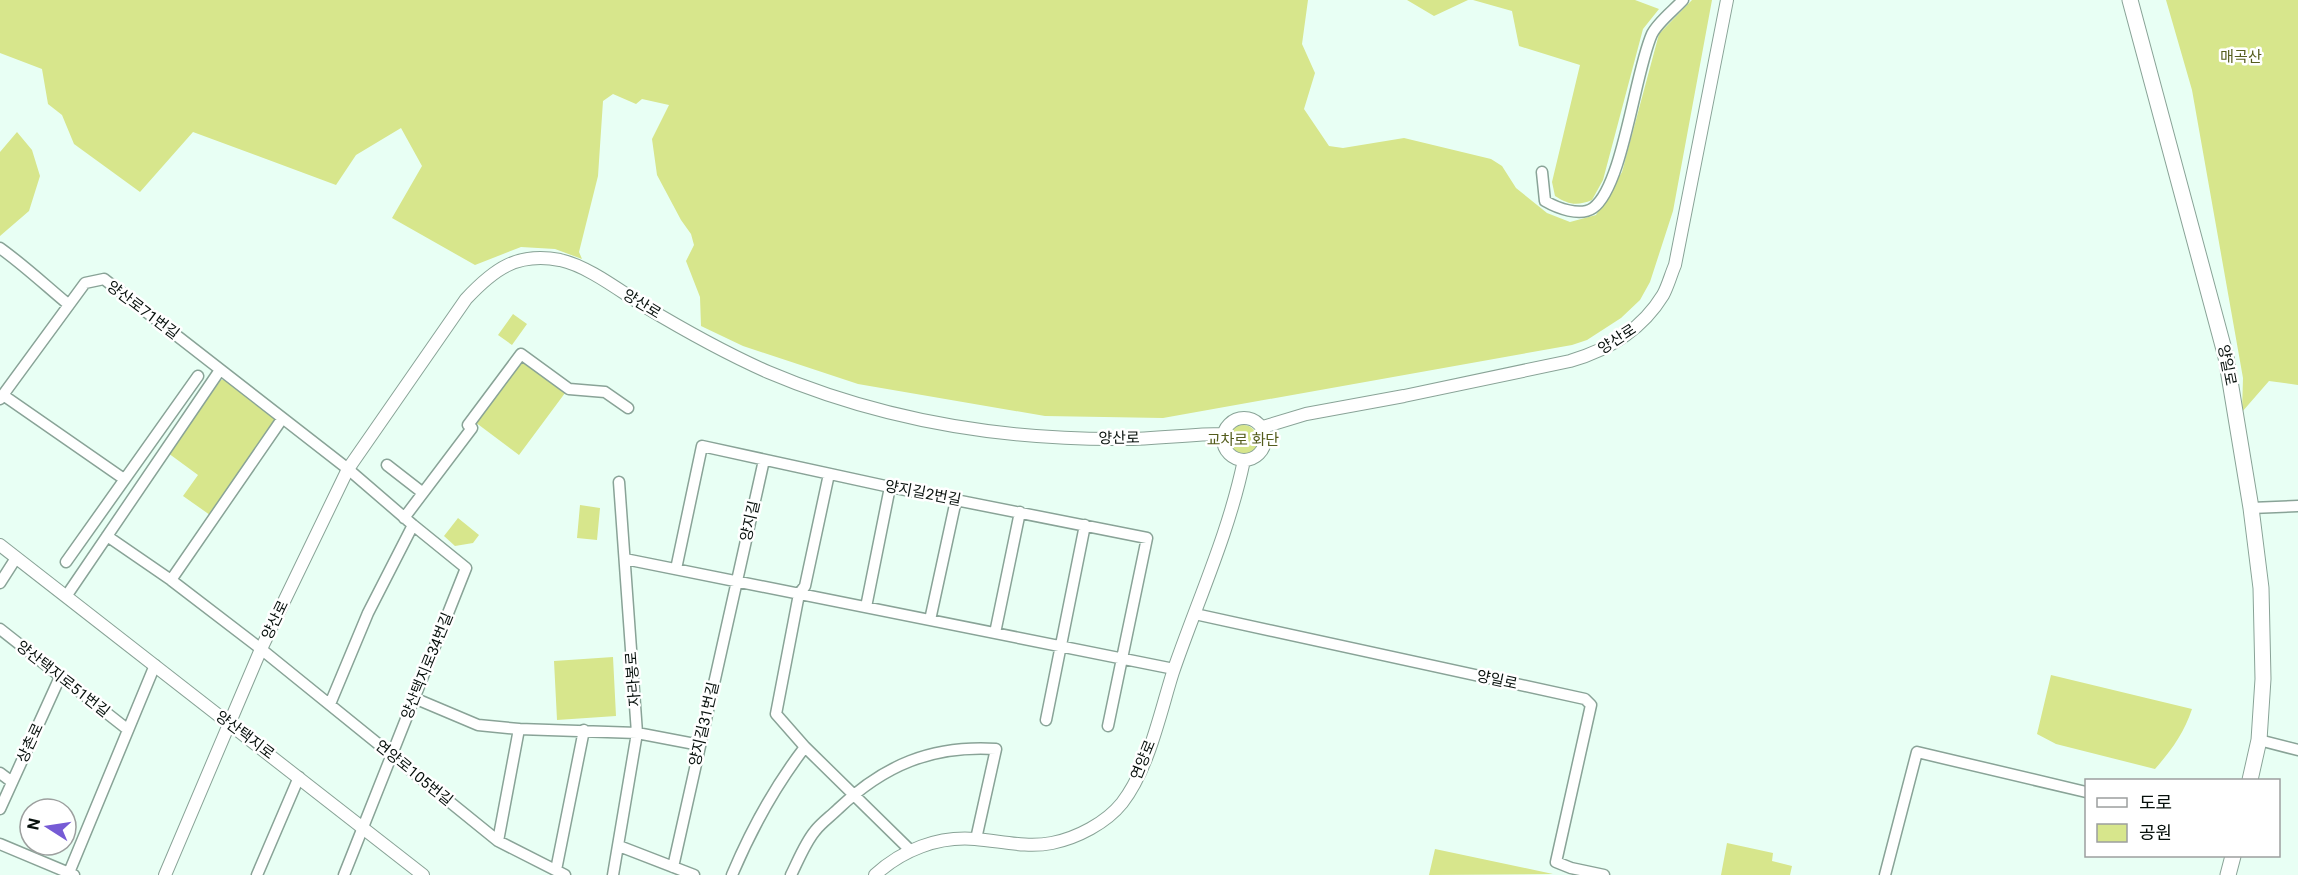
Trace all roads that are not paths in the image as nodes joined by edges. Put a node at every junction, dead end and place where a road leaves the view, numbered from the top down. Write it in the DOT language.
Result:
graph roads {
  1 [pos="1683,0"];
  2 [pos="1727,0"];
  3 [pos="2130,0"];
  4 [pos="1542,171"];
  5 [pos="0,248"];
  6 [pos="69,305"];
  7 [pos="220,370"];
  8 [pos="198,376"];
  9 [pos="2,397"];
  10 [pos="628,408"];
  11 [pos="282,419"];
  12 [pos="1263,427"];
  13 [pos="1223,434"];
  14 [pos="764,460"];
  15 [pos="1244,460"];
  16 [pos="387,465"];
  17 [pos="348,468"];
  18 [pos="829,474"];
  19 [pos="124,478"];
  20 [pos="619,482"];
  21 [pos="890,487"];
  22 [pos="423,493"];
  23 [pos="956,500"];
  24 [pos="2298,506"];
  25 [pos="2251,508"];
  26 [pos="1020,512"];
  27 [pos="408,522"];
  28 [pos="1084,525"];
  29 [pos="108,536"];
  30 [pos="0,545"];
  31 [pos="16,558"];
  32 [pos="625,559"];
  33 [pos="66,562"];
  34 [pos="676,569"];
  35 [pos="171,580"];
  36 [pos="736,581"];
  37 [pos="0,583"];
  38 [pos="800,594"];
  39 [pos="67,596"];
  40 [pos="866,607"];
  41 [pos="1195,614"];
  42 [pos="930,620"];
  43 [pos="0,629"];
  44 [pos="995,633"];
  45 [pos="1060,646"];
  46 [pos="261,649"];
  47 [pos="1121,658"];
  48 [pos="155,665"];
  49 [pos="1174,669"];
  50 [pos="60,677"];
  51 [pos="414,698"];
  52 [pos="330,704"];
  53 [pos="1046,720"];
  54 [pos="228,723"];
  55 [pos="1108,726"];
  56 [pos="127,729"];
  57 [pos="519,729"];
  58 [pos="584,730"];
  59 [pos="637,733"];
  60 [pos="2259,740"];
  61 [pos="700,745"];
  62 [pos="805,747"];
  63 [pos="2298,750"];
  64 [pos="390,754"];
  65 [pos="0,773"];
  66 [pos="299,777"];
  67 [pos="2250,779"];
  68 [pos="12,782"];
  69 [pos="2085,792"];
  70 [pos="854,794"];
  71 [pos="0,809"];
  72 [pos="361,827"];
  73 [pos="976,839"];
  74 [pos="498,842"];
  75 [pos="0,844"];
  76 [pos="619,846"];
  77 [pos="910,850"];
  78 [pos="2232,857"];
  79 [pos="673,867"];
  80 [pos="348,871"];
  81 [pos="560,873"];
  82 [pos="70,874"];
  83 [pos="791,874"];
  84 [pos="165,875"];
  85 [pos="257,875"];
  86 [pos="423,875"];
  87 [pos="613,875"];
  88 [pos="694,875"];
  89 [pos="732,875"];
  90 [pos="875,875"];
  91 [pos="1604,875"];
  92 [pos="1885,875"];
  93 [pos="2228,875"];
  1 -- 4 [label="street"];
  2 -- 12 [label="street, 양산로"];
  3 -- 25 [label="main road, 양일로"];
  5 -- 6 [label="street"];
  6 -- 7 [label="street, 양산로71번길"];
  6 -- 9 [label="street, 양산로71번길"];
  7 -- 11 [label="street, 양산로71번길"];
  7 -- 29 [label="street"];
  8 -- 19 [label="street"];
  9 -- 19 [label="street"];
  10 -- 22 [label="street"];
  11 -- 17 [label="street, 양산로71번길"];
  11 -- 35 [label="street"];
  12 -- 13 [label="street"];
  12 -- 15 [label="street"];
  13 -- 15 [label="street"];
  13 -- 17 [label="street, 양산로"];
  14 -- 18 [label="street, 양지길2번길"];
  14 -- 34 [label="street, 양지길2번길"];
  14 -- 36 [label="street, 양지길"];
  15 -- 41 [label="street, 연양로"];
  16 -- 22 [label="street"];
  17 -- 27 [label="street, 양산택지로34번길"];
  17 -- 46 [label="street, 양산로"];
  18 -- 21 [label="street, 양지길2번길"];
  18 -- 38 [label="street"];
  19 -- 33 [label="street"];
  20 -- 32 [label="street, 자라봉로"];
  21 -- 23 [label="street, 양지길2번길"];
  21 -- 40 [label="street"];
  22 -- 27 [label="street"];
  23 -- 26 [label="street, 양지길2번길"];
  23 -- 42 [label="street"];
  24 -- 25 [label="street"];
  25 -- 60 [label="main road, 양일로"];
  26 -- 28 [label="street, 양지길2번길"];
  26 -- 44 [label="street"];
  27 -- 51 [label="street, 양산택지로34번길"];
  27 -- 52 [label="street"];
  28 -- 45 [label="street"];
  28 -- 47 [label="street, 양지길2번길"];
  29 -- 35 [label="street, 양산로"];
  29 -- 39 [label="street"];
  30 -- 31 [label="street, 양산택지로"];
  31 -- 37 [label="street"];
  31 -- 39 [label="street, 양산택지로"];
  32 -- 34 [label="street"];
  32 -- 59 [label="street, 자라봉로"];
  34 -- 36 [label="street"];
  35 -- 46 [label="street, 양산로"];
  36 -- 38 [label="street"];
  36 -- 61 [label="street, 양지길31번길"];
  38 -- 40 [label="street"];
  38 -- 62 [label="street"];
  39 -- 48 [label="street, 양산택지로"];
  40 -- 42 [label="street"];
  41 -- 49 [label="street, 연양로"];
  41 -- 91 [label="street, 양일로"];
  42 -- 44 [label="street"];
  43 -- 50 [label="street, 양산택지로51번길"];
  44 -- 45 [label="street"];
  45 -- 47 [label="street"];
  45 -- 53 [label="street"];
  46 -- 52 [label="street, 연양로105번길"];
  46 -- 54 [label="street, 양산로"];
  47 -- 49 [label="street"];
  47 -- 55 [label="street"];
  48 -- 54 [label="street, 양산택지로"];
  48 -- 56 [label="street, 양산택지로51번길"];
  49 -- 73 [label="street, 연양로"];
  50 -- 56 [label="street, 양산택지로51번길"];
  50 -- 68 [label="street, 상촌로"];
  51 -- 57 [label="street"];
  51 -- 64 [label="street, 양산택지로34번길"];
  52 -- 64 [label="street, 연양로105번길"];
  54 -- 66 [label="street, 양산택지로"];
  54 -- 84 [label="street, 양산로"];
  56 -- 82 [label="street, 양산택지로51번길"];
  57 -- 58 [label="street"];
  57 -- 74 [label="street"];
  58 -- 59 [label="street"];
  58 -- 81 [label="street, 연양로105번길"];
  59 -- 61 [label="street"];
  59 -- 76 [label="street, 자라봉로"];
  60 -- 63 [label="street"];
  60 -- 67 [label="main road, 양일로"];
  61 -- 79 [label="street, 양지길31번길"];
  62 -- 70 [label="street"];
  62 -- 89 [label="street"];
  64 -- 72 [label="street, 양산택지로34번길"];
  64 -- 74 [label="street, 연양로105번길"];
  65 -- 68 [label="street"];
  66 -- 72 [label="street, 양산택지로"];
  66 -- 85 [label="street"];
  68 -- 71 [label="street, 상촌로"];
  69 -- 92 [label="street"];
  70 -- 73 [label="street"];
  70 -- 77 [label="street"];
  70 -- 83 [label="street"];
  72 -- 80 [label="street, 양산택지로34번길"];
  72 -- 86 [label="street, 양산택지로"];
  73 -- 77 [label="street, 연양로"];
  74 -- 81 [label="street, 연양로105번길"];
  75 -- 82 [label="street"];
  76 -- 79 [label="street"];
  76 -- 87 [label="street, 자라봉로"];
  77 -- 90 [label="street, 연양로"];
  78 -- 93 [label="main road"];
  79 -- 88 [label="street"];
}
